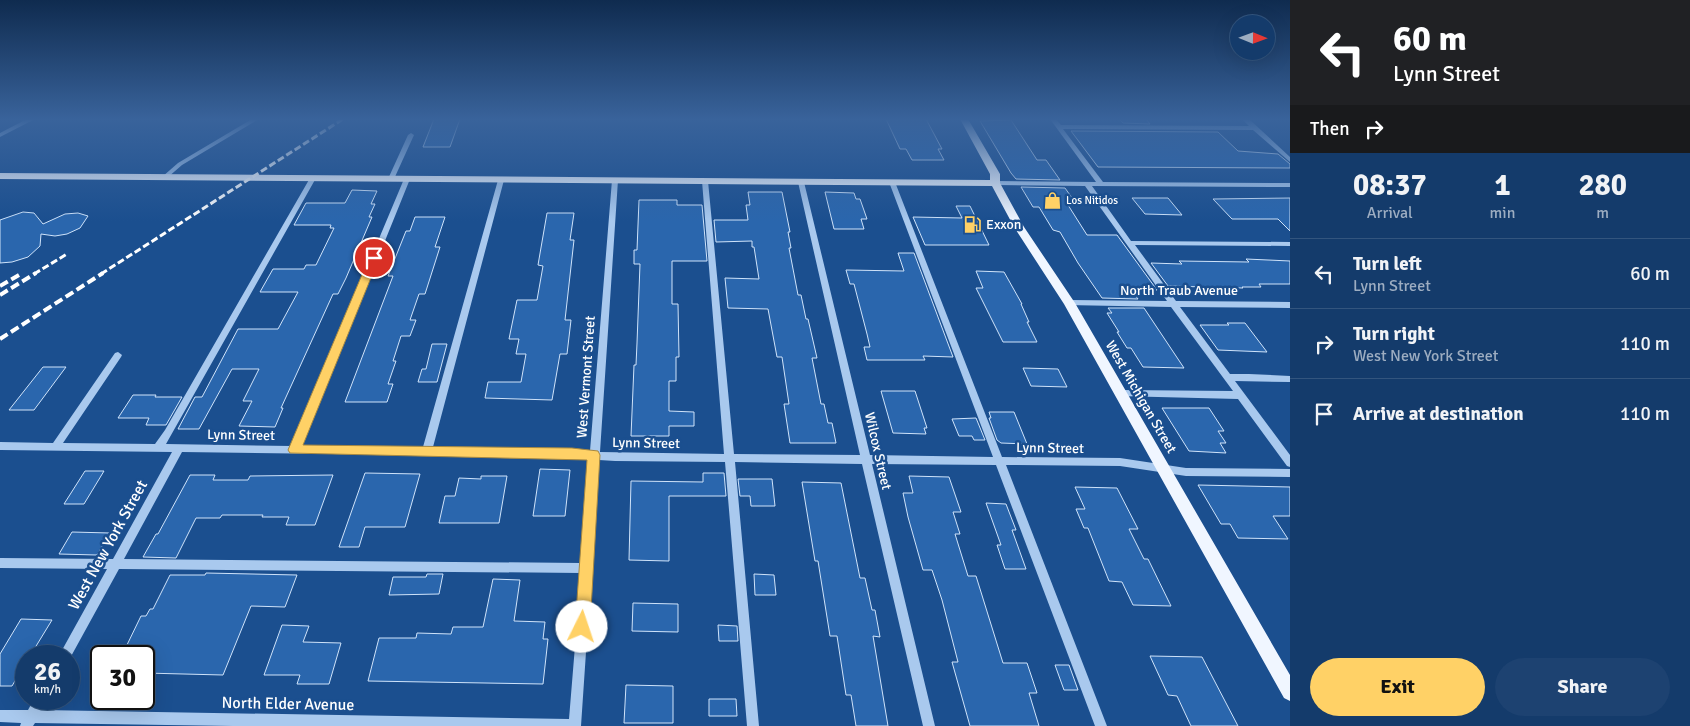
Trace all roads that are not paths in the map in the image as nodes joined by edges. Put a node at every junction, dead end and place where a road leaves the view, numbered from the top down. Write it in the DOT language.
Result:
graph roads {
  1 [pos="199,153"];
  2 [pos="403,153"];
  3 [pos="983,153"];
  4 [pos="1079,153"];
  5 [pos="0,176"];
  6 [pos="165,177"];
  7 [pos="313,178"];
  8 [pos="391,179"];
  9 [pos="407,179"];
  10 [pos="501,180"];
  11 [pos="615,180"];
  12 [pos="705,181"];
  13 [pos="801,182"];
  14 [pos="892,182"];
  15 [pos="994,183"];
  16 [pos="1087,184"];
  17 [pos="1101,184"];
  18 [pos="1290,185"];
  19 [pos="1129,243"];
  20 [pos="1290,244"];
  21 [pos="1069,303"];
  22 [pos="1173,304"];
  23 [pos="1290,305"];
  24 [pos="118,355"];
  25 [pos="1227,378"];
  26 [pos="1290,379"];
  27 [pos="1121,394"];
  28 [pos="1238,395"];
  29 [pos="0,446"];
  30 [pos="54,447"];
  31 [pos="158,448"];
  32 [pos="179,448"];
  33 [pos="295,450"];
  34 [pos="427,451"];
  35 [pos="593,455"];
  36 [pos="730,458"];
  37 [pos="866,460"];
  38 [pos="998,461"];
  39 [pos="1290,464"];
  40 [pos="1163,469"];
  41 [pos="1290,474"];
  42 [pos="0,563"];
  43 [pos="115,565"];
  44 [pos="586,568"];
  45 [pos="71,645"];
  46 [pos="1290,692"];
  47 [pos="35,710"];
  48 [pos="0,716"];
  49 [pos="29,721"];
  50 [pos="575,725"];
  51 [pos="753,726"];
  52 [pos="929,726"];
  53 [pos="1101,726"];
  1 -- 6 [label="street"];
  2 -- 8 [label="lane"];
  3 -- 15 [label="main road, West Michigan Street"];
  4 -- 17 [label="street"];
  5 -- 6 [label="main road"];
  6 -- 7 [label="main road"];
  7 -- 8 [label="main road"];
  7 -- 31 [label="street"];
  8 -- 9 [label="main road"];
  9 -- 10 [label="main road"];
  9 -- 33 [label="street"];
  10 -- 11 [label="main road"];
  10 -- 34 [label="street"];
  11 -- 12 [label="main road"];
  11 -- 35 [label="street, West Vermont Street"];
  12 -- 13 [label="main road"];
  12 -- 36 [label="street"];
  13 -- 14 [label="main road"];
  13 -- 37 [label="street, Wilcox Street"];
  14 -- 15 [label="main road"];
  14 -- 38 [label="street"];
  15 -- 16 [label="street"];
  15 -- 21 [label="main road, West Michigan Street"];
  16 -- 17 [label="street"];
  16 -- 19 [label="street"];
  17 -- 18 [label="street"];
  19 -- 20 [label="street"];
  19 -- 22 [label="street"];
  21 -- 22 [label="street, North Traub Avenue"];
  21 -- 27 [label="main road, West Michigan Street"];
  22 -- 23 [label="street, North Traub Avenue"];
  22 -- 25 [label="street"];
  24 -- 30 [label="street"];
  25 -- 26 [label="street"];
  25 -- 28 [label="street"];
  27 -- 28 [label="street"];
  27 -- 40 [label="main road, West Michigan Street"];
  28 -- 39 [label="street"];
  29 -- 30 [label="street, Lynn Street"];
  30 -- 31 [label="street, Lynn Street"];
  31 -- 32 [label="street, Lynn Street"];
  32 -- 33 [label="street, Lynn Street"];
  32 -- 43 [label="street, West New York Street"];
  33 -- 34 [label="street, Lynn Street"];
  34 -- 35 [label="street, Lynn Street"];
  35 -- 36 [label="street, Lynn Street"];
  35 -- 44 [label="street, West Vermont Street"];
  36 -- 37 [label="street, Lynn Street"];
  36 -- 51 [label="street"];
  37 -- 38 [label="street, Lynn Street"];
  37 -- 52 [label="street, Wilcox Street"];
  38 -- 40 [label="street, Lynn Street"];
  38 -- 53 [label="street"];
  40 -- 41 [label="street, Lynn Street"];
  40 -- 46 [label="main road, West Michigan Street"];
  42 -- 43 [label="street"];
  43 -- 44 [label="street"];
  43 -- 45 [label="street, West New York Street"];
  44 -- 50 [label="street, West Vermont Street"];
  47 -- 49 [label="street"];
  48 -- 49 [label="street, North Elder Avenue"];
  49 -- 50 [label="street, North Elder Avenue"];
}
